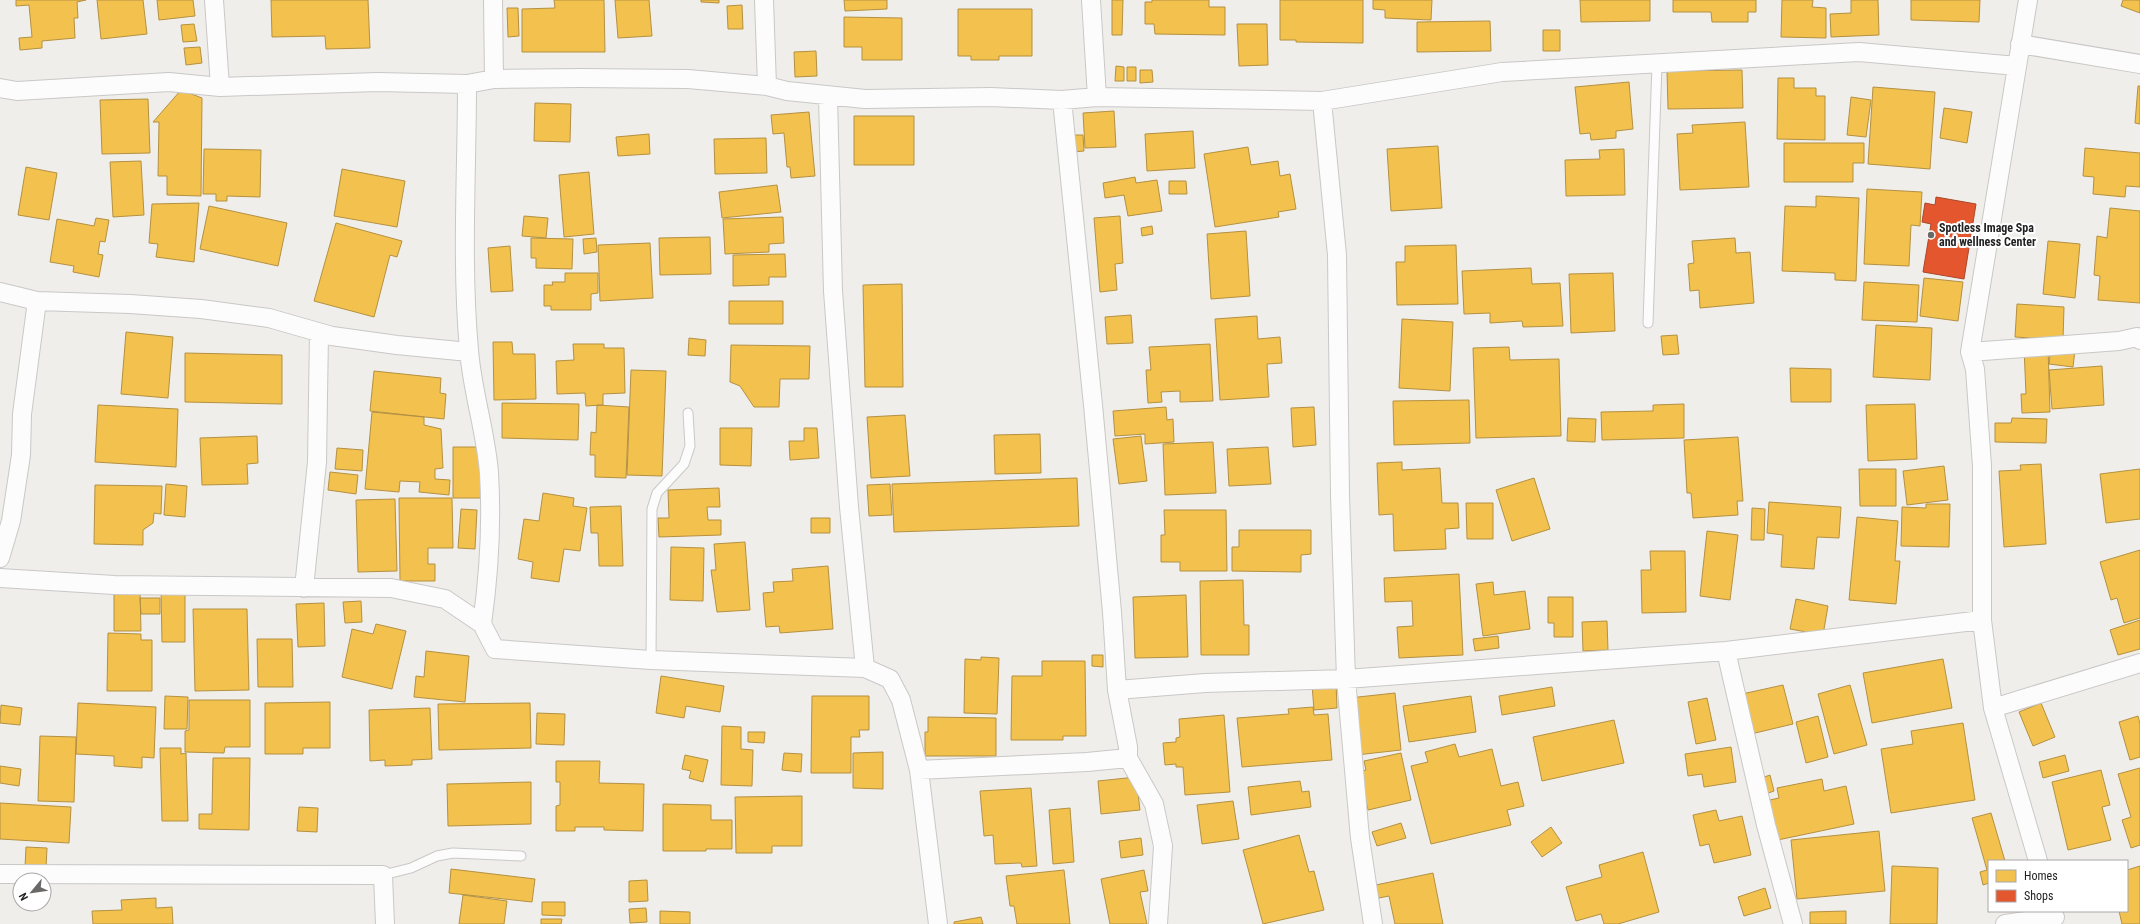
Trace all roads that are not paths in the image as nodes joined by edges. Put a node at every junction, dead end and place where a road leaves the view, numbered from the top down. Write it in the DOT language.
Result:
graph roads {
  1 [pos="214,0"];
  2 [pos="493,0"];
  3 [pos="764,0"];
  4 [pos="1091,0"];
  5 [pos="2028,0"];
  6 [pos="2020,44"];
  7 [pos="1657,64"];
  8 [pos="2140,64"];
  9 [pos="2017,66"];
  10 [pos="494,79"];
  11 [pos="468,84"];
  12 [pos="766,86"];
  13 [pos="220,87"];
  14 [pos="0,88"];
  15 [pos="828,97"];
  16 [pos="1097,97"];
  17 [pos="1062,100"];
  18 [pos="1322,100"];
  19 [pos="0,292"];
  20 [pos="37,301"];
  21 [pos="1648,322"];
  22 [pos="319,333"];
  23 [pos="2140,340"];
  24 [pos="469,352"];
  25 [pos="1970,352"];
  26 [pos="688,413"];
  27 [pos="0,558"];
  28 [pos="0,578"];
  29 [pos="304,588"];
  30 [pos="1982,620"];
  31 [pos="482,624"];
  32 [pos="1726,651"];
  33 [pos="651,660"];
  34 [pos="2140,663"];
  35 [pos="865,668"];
  36 [pos="1346,679"];
  37 [pos="1117,690"];
  38 [pos="1993,708"];
  39 [pos="1128,758"];
  40 [pos="919,770"];
  41 [pos="521,856"];
  42 [pos="2038,860"];
  43 [pos="0,874"];
  44 [pos="383,875"];
  45 [pos="2055,917"];
  46 [pos="385,924"];
  47 [pos="938,924"];
  48 [pos="1158,924"];
  49 [pos="1373,924"];
  50 [pos="1793,924"];
  51 [pos="2005,924"];
  1 -- 13 [label="street"];
  2 -- 10 [label="street"];
  3 -- 12 [label="street"];
  4 -- 16 [label="street"];
  5 -- 6 [label="street"];
  6 -- 8 [label="street"];
  6 -- 9 [label="street"];
  7 -- 9 [label="street"];
  7 -- 18 [label="street"];
  7 -- 21 [label="lane"];
  9 -- 25 [label="street"];
  10 -- 11 [label="street"];
  10 -- 12 [label="street"];
  11 -- 13 [label="street"];
  11 -- 24 [label="street"];
  12 -- 15 [label="street"];
  13 -- 14 [label="street"];
  15 -- 17 [label="street"];
  15 -- 35 [label="street"];
  16 -- 17 [label="street"];
  16 -- 18 [label="street"];
  17 -- 37 [label="street"];
  18 -- 36 [label="street"];
  19 -- 20 [label="street"];
  20 -- 22 [label="street"];
  20 -- 27 [label="street"];
  22 -- 24 [label="street"];
  22 -- 29 [label="street"];
  23 -- 25 [label="street"];
  24 -- 31 [label="street"];
  25 -- 30 [label="street"];
  26 -- 33 [label="lane"];
  28 -- 29 [label="street"];
  29 -- 31 [label="street"];
  30 -- 32 [label="street"];
  30 -- 38 [label="street"];
  31 -- 33 [label="street"];
  32 -- 36 [label="street"];
  32 -- 50 [label="street"];
  33 -- 35 [label="street"];
  34 -- 38 [label="street"];
  35 -- 40 [label="street"];
  36 -- 37 [label="street"];
  36 -- 49 [label="street"];
  37 -- 39 [label="street"];
  38 -- 42 [label="street"];
  39 -- 40 [label="street"];
  39 -- 48 [label="street"];
  40 -- 47 [label="street"];
  41 -- 44 [label="lane"];
  43 -- 44 [label="street"];
  44 -- 46 [label="street"];
  45 -- 51 [label="street"];
}
